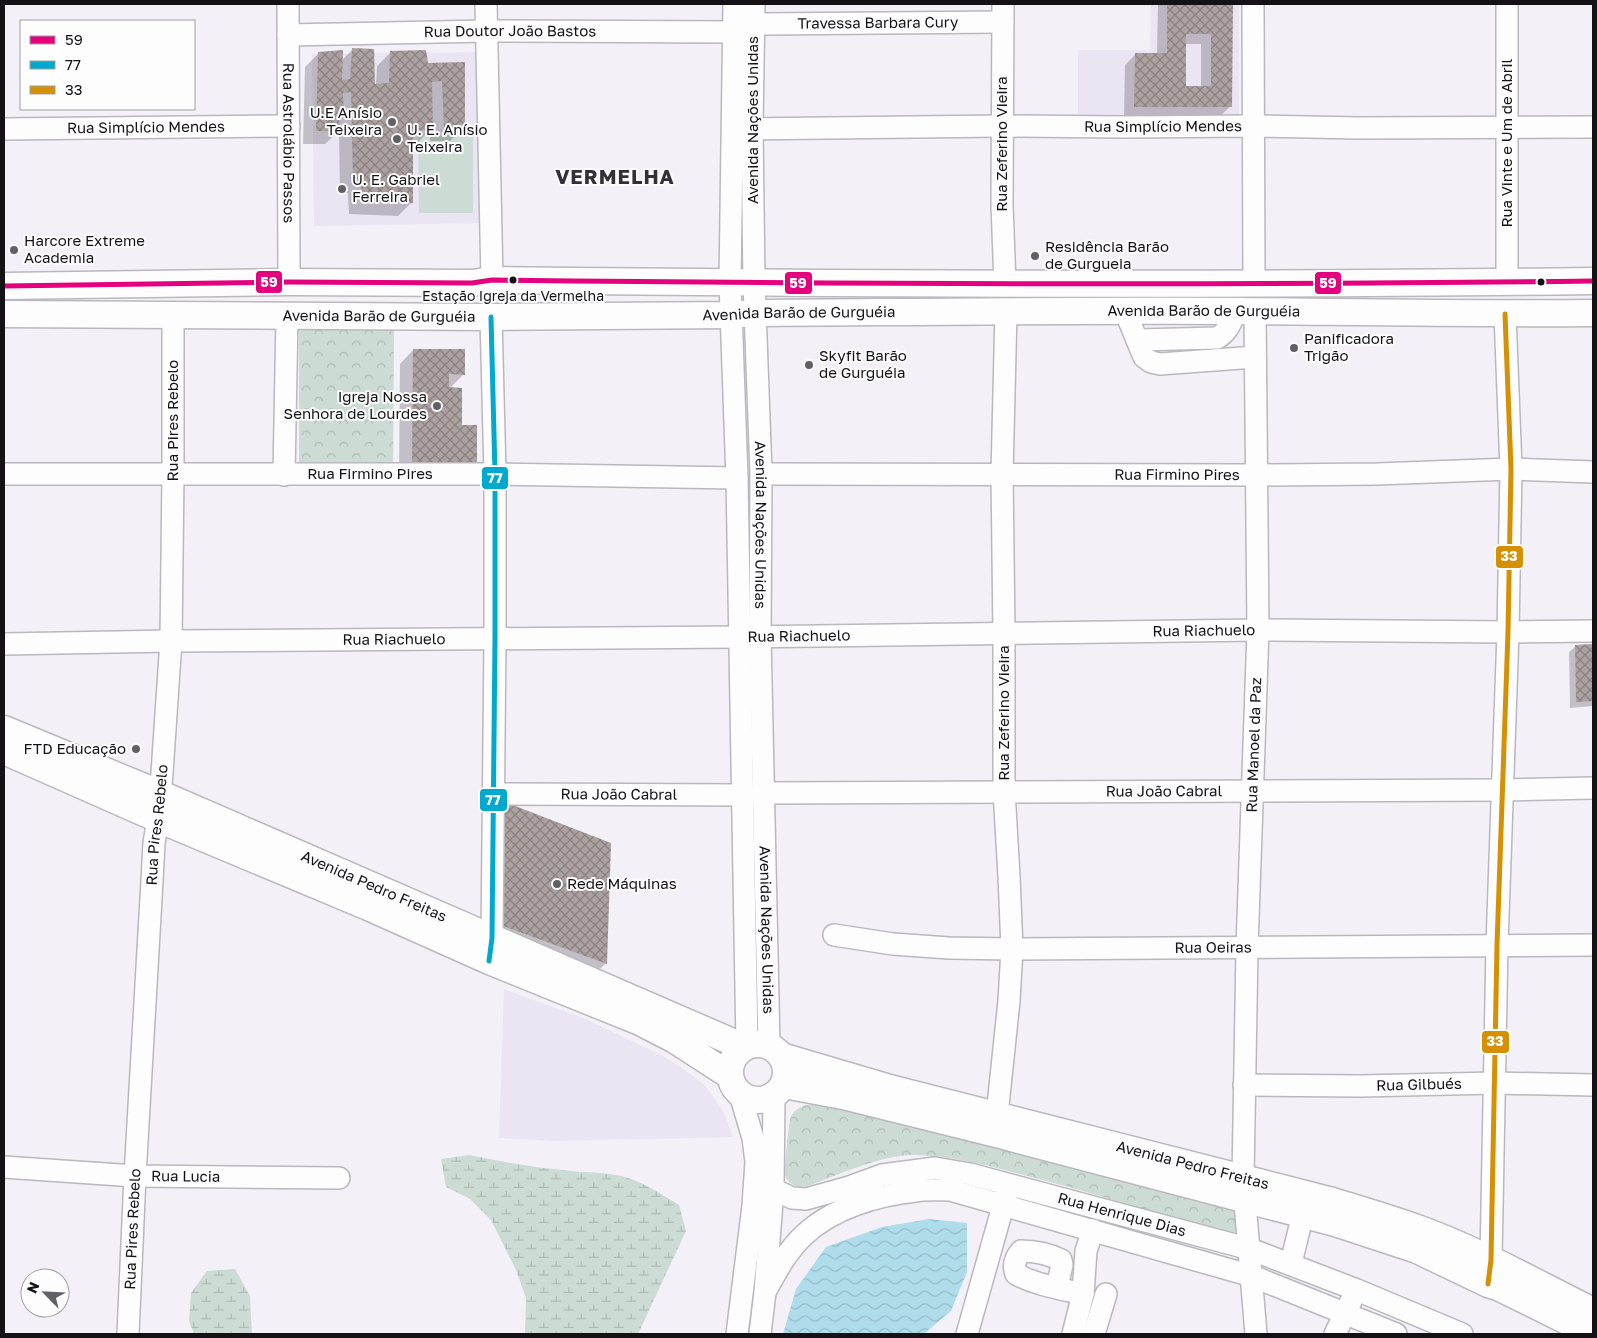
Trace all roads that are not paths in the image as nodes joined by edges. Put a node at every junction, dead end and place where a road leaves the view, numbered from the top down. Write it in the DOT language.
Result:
graph roads {
  1 [pos="288,4"];
  2 [pos="486,4"];
  3 [pos="734,4"];
  4 [pos="1253,4"];
  5 [pos="1507,4"];
  6 [pos="1003,13"];
  7 [pos="754,14"];
  8 [pos="486,31"];
  9 [pos="734,32"];
  10 [pos="288,35"];
  11 [pos="289,126"];
  12 [pos="1002,126"];
  13 [pos="1254,126"];
  14 [pos="1507,127"];
  15 [pos="1593,127"];
  16 [pos="752,128"];
  17 [pos="4,129"];
  18 [pos="731,129"];
  19 [pos="492,280"];
  20 [pos="1593,281"];
  21 [pos="289,282"];
  22 [pos="742,282"];
  23 [pos="1507,282"];
  24 [pos="1004,284"];
  25 [pos="1254,284"];
  26 [pos="4,286"];
  27 [pos="1006,311"];
  28 [pos="1125,311"];
  29 [pos="1246,311"];
  30 [pos="1593,313"];
  31 [pos="4,314"];
  32 [pos="743,314"];
  33 [pos="1505,314"];
  34 [pos="173,316"];
  35 [pos="287,316"];
  36 [pos="491,317"];
  37 [pos="1224,334"];
  38 [pos="1137,340"];
  39 [pos="1255,357"];
  40 [pos="1225,359"];
  41 [pos="1511,469"];
  42 [pos="1593,472"];
  43 [pos="4,474"];
  44 [pos="173,474"];
  45 [pos="495,474"];
  46 [pos="761,474"];
  47 [pos="1002,474"];
  48 [pos="284,475"];
  49 [pos="1256,475"];
  50 [pos="737,478"];
  51 [pos="1258,630"];
  52 [pos="1593,631"];
  53 [pos="1508,632"];
  54 [pos="1004,634"];
  55 [pos="760,637"];
  56 [pos="739,638"];
  57 [pos="495,640"];
  58 [pos="171,641"];
  59 [pos="4,644"];
  60 [pos="4,729"];
  61 [pos="4,751"];
  62 [pos="1593,788"];
  63 [pos="1502,790"];
  64 [pos="1004,791"];
  65 [pos="1253,791"];
  66 [pos="494,794"];
  67 [pos="754,794"];
  68 [pos="159,807"];
  69 [pos="834,935"];
  70 [pos="1497,945"];
  71 [pos="1593,945"];
  72 [pos="1247,948"];
  73 [pos="490,949"];
  74 [pos="1012,949"];
  75 [pos="760,1049"];
  76 [pos="1494,1083"];
  77 [pos="734,1085"];
  78 [pos="1244,1085"];
  79 [pos="1593,1085"];
  80 [pos="779,1091"];
  81 [pos="996,1115"];
  82 [pos="4,1167"];
  83 [pos="134,1176"];
  84 [pos="339,1178"];
  85 [pos="773,1189"];
  86 [pos="1243,1189"];
  87 [pos="1007,1195"];
  88 [pos="1303,1214"];
  89 [pos="1093,1230"];
  90 [pos="1250,1249"];
  91 [pos="1291,1264"];
  92 [pos="1490,1272"];
  93 [pos="1252,1276"];
  94 [pos="1057,1288"];
  95 [pos="1357,1290"];
  96 [pos="765,1292"];
  97 [pos="1083,1294"];
  98 [pos="1106,1294"];
  99 [pos="1593,1311"];
  100 [pos="1346,1313"];
  101 [pos="128,1334"];
  102 [pos="737,1334"];
  103 [pos="760,1334"];
  104 [pos="966,1334"];
  105 [pos="1073,1334"];
  106 [pos="1094,1334"];
  107 [pos="1256,1334"];
  108 [pos="1335,1334"];
  109 [pos="1396,1334"];
  110 [pos="1462,1334"];
  111 [pos="1593,1334"];
  1 -- 10 [label="street, Rua Astrolábio Passos"];
  2 -- 8 [label="street"];
  3 -- 9 [label="street, Avenida Nações Unidas"];
  4 -- 13 [label="street"];
  5 -- 14 [label="street, Rua Vinte e Um de Abril"];
  6 -- 7 [label="street, Travessa Barbara Cury"];
  6 -- 12 [label="street, Rua Zeferino Vieira"];
  7 -- 16 [label="street, Avenida Nações Unidas"];
  8 -- 9 [label="street, Rua Doutor João Bastos"];
  8 -- 10 [label="street, Rua Doutor João Bastos"];
  8 -- 19 [label="street"];
  9 -- 18 [label="street, Avenida Nações Unidas"];
  10 -- 11 [label="street, Rua Astrolábio Passos"];
  11 -- 17 [label="street, Rua Simplício Mendes"];
  11 -- 21 [label="street, Rua Astrolábio Passos"];
  12 -- 13 [label="street, Rua Simplício Mendes"];
  12 -- 16 [label="street, Rua Simplício Mendes"];
  12 -- 24 [label="street, Rua Zeferino Vieira"];
  13 -- 14 [label="street, Rua Simplício Mendes"];
  13 -- 25 [label="street"];
  14 -- 15 [label="street, Rua Simplício Mendes"];
  14 -- 23 [label="street, Rua Vinte e Um de Abril"];
  16 -- 18 [label="street, Rua Simplício Mendes"];
  16 -- 22 [label="street, Avenida Nações Unidas"];
  18 -- 22 [label="street, Avenida Nações Unidas"];
  19 -- 21 [label="main road, Avenida Barão de Gurguéia"];
  19 -- 22 [label="main road, Avenida Barão de Gurguéia"];
  20 -- 23 [label="main road, Avenida Barão de Gurguéia"];
  21 -- 26 [label="main road, Avenida Barão de Gurguéia"];
  22 -- 24 [label="main road, Avenida Barão de Gurguéia"];
  22 -- 32 [label="street, Avenida Nações Unidas"];
  23 -- 25 [label="main road, Avenida Barão de Gurguéia"];
  24 -- 25 [label="main road, Avenida Barão de Gurguéia"];
  27 -- 28 [label="main road, Avenida Barão de Gurguéia"];
  27 -- 32 [label="main road, Avenida Barão de Gurguéia"];
  27 -- 47 [label="street, Rua Zeferino Vieira"];
  28 -- 29 [label="main road, Avenida Barão de Gurguéia"];
  28 -- 38 [label="street"];
  29 -- 33 [label="main road, Avenida Barão de Gurguéia"];
  29 -- 37 [label="street"];
  29 -- 39 [label="street, Rua Manoel da Paz"];
  30 -- 33 [label="main road, Avenida Barão de Gurguéia"];
  31 -- 34 [label="main road, Avenida Barão de Gurguéia"];
  32 -- 36 [label="main road, Avenida Barão de Gurguéia"];
  32 -- 46 [label="street, Avenida Nações Unidas"];
  32 -- 50 [label="street, Avenida Nações Unidas"];
  33 -- 41 [label="street"];
  34 -- 35 [label="main road, Avenida Barão de Gurguéia"];
  34 -- 44 [label="street, Rua Pires Rebelo"];
  35 -- 36 [label="main road, Avenida Barão de Gurguéia"];
  35 -- 48 [label="street"];
  36 -- 45 [label="street"];
  37 -- 38 [label="street"];
  37 -- 40 [label="street"];
  38 -- 40 [label="street"];
  39 -- 40 [label="street"];
  39 -- 49 [label="street, Rua Manoel da Paz"];
  41 -- 42 [label="street, Rua Firmino Pires"];
  41 -- 49 [label="street, Rua Firmino Pires"];
  41 -- 53 [label="street"];
  43 -- 44 [label="street, Rua Firmino Pires"];
  44 -- 48 [label="street, Rua Firmino Pires"];
  44 -- 58 [label="street, Rua Pires Rebelo"];
  45 -- 48 [label="street, Rua Firmino Pires"];
  45 -- 50 [label="street, Rua Firmino Pires"];
  45 -- 57 [label="street"];
  46 -- 47 [label="street, Rua Firmino Pires"];
  46 -- 55 [label="street, Avenida Nações Unidas"];
  47 -- 49 [label="street, Rua Firmino Pires"];
  47 -- 54 [label="street, Rua Zeferino Vieira"];
  49 -- 51 [label="street, Rua Manoel da Paz"];
  50 -- 56 [label="street, Avenida Nações Unidas"];
  51 -- 53 [label="street, Rua Riachuelo"];
  51 -- 54 [label="street, Rua Riachuelo"];
  51 -- 65 [label="street, Rua Manoel da Paz"];
  52 -- 53 [label="street, Rua Riachuelo"];
  53 -- 63 [label="street"];
  54 -- 55 [label="street, Rua Riachuelo"];
  54 -- 64 [label="street, Rua Zeferino Vieira"];
  55 -- 56 [label="street, Rua Riachuelo"];
  55 -- 67 [label="street, Avenida Nações Unidas"];
  56 -- 57 [label="street, Rua Riachuelo"];
  56 -- 67 [label="street, Avenida Nações Unidas"];
  57 -- 58 [label="street, Rua Riachuelo"];
  57 -- 66 [label="street"];
  58 -- 59 [label="street, Rua Riachuelo"];
  58 -- 68 [label="street, Rua Pires Rebelo"];
  60 -- 68 [label="main road, Avenida Pedro Freitas"];
  61 -- 68 [label="main road, Avenida Pedro Freitas"];
  62 -- 63 [label="street, Rua João Cabral"];
  63 -- 65 [label="street, Rua João Cabral"];
  63 -- 70 [label="street"];
  64 -- 65 [label="street, Rua João Cabral"];
  64 -- 67 [label="street, Rua João Cabral"];
  64 -- 74 [label="street, Rua Zeferino Vieira"];
  65 -- 72 [label="street, Rua Manoel da Paz"];
  66 -- 67 [label="street, Rua João Cabral"];
  66 -- 73 [label="street"];
  67 -- 75 [label="street, Avenida Nações Unidas"];
  68 -- 73 [label="main road, Avenida Pedro Freitas"];
  68 -- 83 [label="street, Rua Pires Rebelo"];
  69 -- 74 [label="street, Rua Oeiras"];
  70 -- 71 [label="street, Rua Oeiras"];
  70 -- 72 [label="street, Rua Oeiras"];
  70 -- 76 [label="street"];
  72 -- 74 [label="street, Rua Oeiras"];
  72 -- 78 [label="street, Rua Manoel da Paz"];
  73 -- 75 [label="main road, Avenida Pedro Freitas"];
  73 -- 77 [label="main road, Avenida Pedro Freitas"];
  74 -- 81 [label="street, Rua Zeferino Vieira"];
  75 -- 77 [label="main road"];
  75 -- 80 [label="main road"];
  75 -- 81 [label="main road, Avenida Pedro Freitas"];
  76 -- 78 [label="street, Rua Gilbués"];
  76 -- 79 [label="street, Rua Gilbués"];
  76 -- 92 [label="street"];
  77 -- 80 [label="main road"];
  77 -- 102 [label="street"];
  78 -- 86 [label="street, Rua Manoel da Paz"];
  80 -- 85 [label="street"];
  80 -- 86 [label="main road, Avenida Pedro Freitas"];
  81 -- 86 [label="main road, Avenida Pedro Freitas"];
  82 -- 83 [label="street, Rua Lucia"];
  83 -- 84 [label="street, Rua Lucia"];
  83 -- 101 [label="street, Rua Pires Rebelo"];
  85 -- 87 [label="street, Rua Henrique Dias"];
  85 -- 96 [label="street"];
  86 -- 88 [label="main road, Avenida Pedro Freitas"];
  86 -- 90 [label="street, Rua Manoel da Paz"];
  86 -- 92 [label="main road, Avenida Pedro Freitas"];
  87 -- 89 [label="street, Rua Henrique Dias"];
  87 -- 90 [label="street, Rua Henrique Dias"];
  87 -- 96 [label="street, Rua Henrique Dias"];
  87 -- 104 [label="street"];
  88 -- 91 [label="street"];
  88 -- 92 [label="main road, Avenida Pedro Freitas"];
  89 -- 93 [label="street, Rua Henrique Dias"];
  89 -- 97 [label="street"];
  90 -- 91 [label="street, Rua Henrique Dias"];
  90 -- 93 [label="street, Rua Manoel da Paz"];
  91 -- 95 [label="street, Rua Henrique Dias"];
  92 -- 99 [label="main road, Avenida Pedro Freitas"];
  92 -- 111 [label="main road, Avenida Pedro Freitas"];
  93 -- 100 [label="street, Rua Henrique Dias"];
  93 -- 107 [label="street, Rua Manoel da Paz"];
  94 -- 97 [label="street"];
  95 -- 100 [label="street"];
  95 -- 110 [label="street, Rua Henrique Dias"];
  96 -- 103 [label="street"];
  97 -- 105 [label="street"];
  98 -- 106 [label="street"];
  100 -- 108 [label="street"];
  100 -- 109 [label="street, Rua Henrique Dias"];
}
